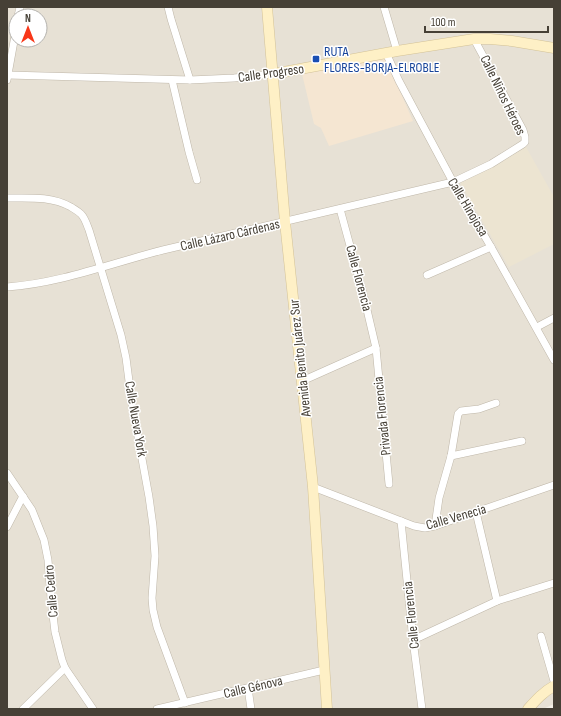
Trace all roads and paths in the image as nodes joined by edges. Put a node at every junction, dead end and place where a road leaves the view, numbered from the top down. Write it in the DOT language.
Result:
graph roads {
  1 [pos="168,7"];
  2 [pos="267,7"];
  3 [pos="384,7"];
  4 [pos="474,39"];
  5 [pos="13,48"];
  6 [pos="554,48"];
  7 [pos="397,51"];
  8 [pos="386,53"];
  9 [pos="274,74"];
  10 [pos="8,77"];
  11 [pos="172,80"];
  12 [pos="190,80"];
  13 [pos="197,180"];
  14 [pos="453,182"];
  15 [pos="7,198"];
  16 [pos="340,209"];
  17 [pos="285,222"];
  18 [pos="491,247"];
  19 [pos="100,268"];
  20 [pos="427,275"];
  21 [pos="7,287"];
  22 [pos="554,318"];
  23 [pos="537,327"];
  24 [pos="376,348"];
  25 [pos="554,360"];
  26 [pos="302,382"];
  27 [pos="496,403"];
  28 [pos="522,441"];
  29 [pos="451,456"];
  30 [pos="7,473"];
  31 [pos="389,484"];
  32 [pos="554,485"];
  33 [pos="314,487"];
  34 [pos="23,496"];
  35 [pos="476,512"];
  36 [pos="401,521"];
  37 [pos="435,526"];
  38 [pos="7,527"];
  39 [pos="554,583"];
  40 [pos="497,601"];
  41 [pos="541,636"];
  42 [pos="413,640"];
  43 [pos="65,668"];
  44 [pos="324,670"];
  45 [pos="554,681"];
  46 [pos="554,686"];
  47 [pos="248,688"];
  48 [pos="185,703"];
  49 [pos="23,709"];
  50 [pos="93,709"];
  51 [pos="157,709"];
  52 [pos="252,709"];
  53 [pos="327,709"];
  54 [pos="422,709"];
  55 [pos="528,709"];
  1 -- 12 [label="street"];
  2 -- 9 [label="street, Avenida Benito Juárez Sur"];
  3 -- 7 [label="street"];
  4 -- 6 [label="street, Calle Progreso"];
  4 -- 7 [label="street, Calle Progreso"];
  4 -- 14 [label="street, Calle Niños Héroes"];
  5 -- 10 [label="street"];
  7 -- 8 [label="street, Calle Progreso"];
  8 -- 9 [label="street, Calle Progreso"];
  8 -- 14 [label="street, Calle Hinojosa"];
  9 -- 12 [label="street, Calle Progreso"];
  9 -- 17 [label="street, Avenida Benito Juárez Sur"];
  10 -- 11 [label="street, Calle Progreso"];
  11 -- 12 [label="street, Calle Progreso"];
  11 -- 13 [label="street"];
  14 -- 16 [label="street, Calle Lázaro Cárdenas"];
  14 -- 18 [label="street, Calle Hinojosa"];
  15 -- 19 [label="street, Calle Nueva York"];
  16 -- 17 [label="street, Calle Lázaro Cárdenas"];
  16 -- 24 [label="street, Calle Florencia"];
  17 -- 19 [label="street, Calle Lázaro Cárdenas"];
  17 -- 26 [label="street, Avenida Benito Juárez Sur"];
  18 -- 20 [label="street"];
  18 -- 23 [label="street, Calle Hinojosa"];
  19 -- 21 [label="street, Calle Lázaro Cárdenas"];
  19 -- 48 [label="street, Calle Nueva York"];
  22 -- 23 [label="street"];
  23 -- 25 [label="street, Calle Hinojosa"];
  24 -- 26 [label="street"];
  24 -- 31 [label="street, Privada Florencia"];
  26 -- 33 [label="street, Avenida Benito Juárez Sur"];
  27 -- 29 [label="street"];
  28 -- 29 [label="street"];
  29 -- 37 [label="street"];
  30 -- 34 [label="street, Calle Cedro"];
  32 -- 35 [label="street, Calle Venecia"];
  33 -- 36 [label="street, Calle Venecia"];
  33 -- 44 [label="street, Avenida Benito Juárez Sur"];
  34 -- 38 [label="street"];
  34 -- 43 [label="street, Calle Cedro"];
  35 -- 37 [label="street, Calle Venecia"];
  35 -- 40 [label="street"];
  36 -- 37 [label="street, Calle Venecia"];
  36 -- 42 [label="street, Calle Florencia"];
  39 -- 40 [label="street"];
  40 -- 42 [label="street"];
  41 -- 45 [label="street"];
  42 -- 54 [label="street, Calle Florencia"];
  43 -- 49 [label="street"];
  43 -- 50 [label="street, Calle Cedro"];
  44 -- 47 [label="street, Calle Génova"];
  44 -- 53 [label="street, Avenida Benito Juárez Sur"];
  46 -- 55 [label="street"];
  47 -- 48 [label="street, Calle Génova"];
  47 -- 52 [label="street"];
  48 -- 51 [label="street, Calle Génova"];
}
